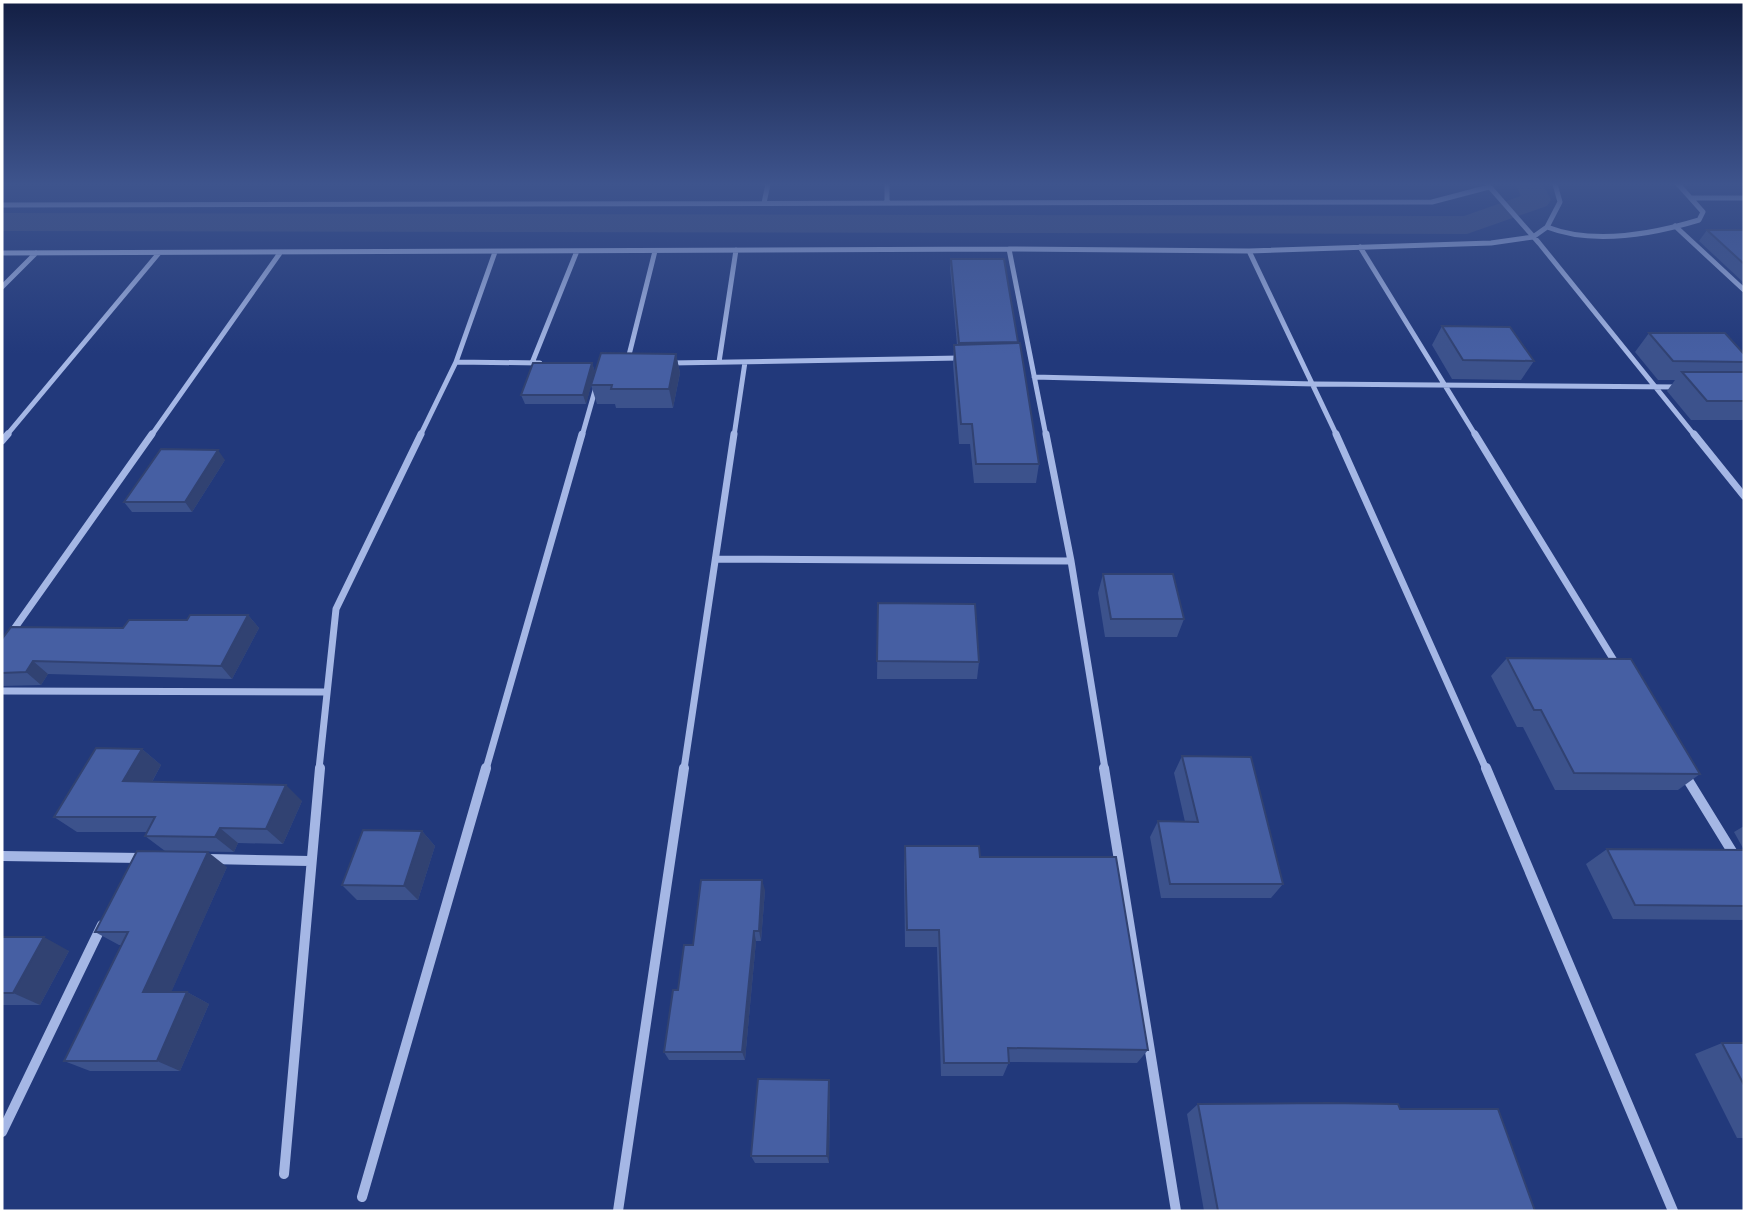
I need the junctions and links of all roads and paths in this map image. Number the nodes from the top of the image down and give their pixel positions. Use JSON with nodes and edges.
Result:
{"nodes":[{"id":1,"x":1508,"y":241,"type":"edge"},
{"id":2,"x":1537,"y":241,"type":"edge"},
{"id":3,"x":1691,"y":241,"type":"edge"},
{"id":4,"x":1360,"y":247,"type":"junction"},
{"id":5,"x":1009,"y":249,"type":"junction"},
{"id":6,"x":736,"y":250,"type":"junction"},
{"id":7,"x":577,"y":251,"type":"junction"},
{"id":8,"x":655,"y":251,"type":"junction"},
{"id":9,"x":1249,"y":251,"type":"junction"},
{"id":10,"x":495,"y":252,"type":"junction"},
{"id":11,"x":2,"y":253,"type":"edge"},
{"id":12,"x":36,"y":253,"type":"junction"},
{"id":13,"x":159,"y":253,"type":"junction"},
{"id":14,"x":280,"y":253,"type":"junction"},
{"id":15,"x":2,"y":287,"type":"edge"},
{"id":16,"x":1744,"y":290,"type":"edge"},
{"id":17,"x":1017,"y":357,"type":"edge"},
{"id":18,"x":1031,"y":357,"type":"junction"},
{"id":19,"x":963,"y":358,"type":"edge"},
{"id":20,"x":456,"y":362,"type":"junction"},
{"id":21,"x":719,"y":362,"type":"junction"},
{"id":22,"x":745,"y":362,"type":"junction"},
{"id":23,"x":533,"y":363,"type":"junction"},
{"id":24,"x":544,"y":363,"type":"edge"},
{"id":25,"x":615,"y":363,"type":"edge"},
{"id":26,"x":627,"y":363,"type":"junction"},
{"id":27,"x":640,"y":363,"type":"edge"},
{"id":28,"x":667,"y":363,"type":"edge"},
{"id":29,"x":599,"y":376,"type":"edge"},
{"id":30,"x":1034,"y":377,"type":"junction"},
{"id":31,"x":1315,"y":384,"type":"junction"},
{"id":32,"x":1442,"y":384,"type":"junction"},
{"id":33,"x":1656,"y":387,"type":"junction"},
{"id":34,"x":1681,"y":387,"type":"dead end"},
{"id":35,"x":2,"y":442,"type":"edge"},
{"id":36,"x":1744,"y":496,"type":"edge"},
{"id":37,"x":716,"y":559,"type":"junction"},
{"id":38,"x":1071,"y":561,"type":"junction"},
{"id":39,"x":2,"y":646,"type":"edge"},
{"id":40,"x":1619,"y":669,"type":"edge"},
{"id":41,"x":2,"y":691,"type":"edge"},
{"id":42,"x":327,"y":692,"type":"junction"},
{"id":43,"x":1678,"y":764,"type":"edge"},
{"id":44,"x":2,"y":856,"type":"edge"},
{"id":45,"x":134,"y":858,"type":"junction"},
{"id":46,"x":148,"y":859,"type":"edge"},
{"id":47,"x":202,"y":859,"type":"edge"},
{"id":48,"x":310,"y":861,"type":"junction"},
{"id":49,"x":128,"y":871,"type":"edge"},
{"id":50,"x":1744,"y":871,"type":"edge"},
{"id":51,"x":104,"y":921,"type":"edge"},
{"id":52,"x":2,"y":1132,"type":"edge"},
{"id":53,"x":284,"y":1174,"type":"dead end"},
{"id":54,"x":362,"y":1197,"type":"dead end"},
{"id":55,"x":618,"y":1211,"type":"edge"},
{"id":56,"x":1176,"y":1211,"type":"edge"},
{"id":57,"x":1674,"y":1211,"type":"edge"}],
"edges":[{"from":1,"to":4,"type":"street"},
{"from":2,"to":33,"type":"street"},
{"from":3,"to":16,"type":"street"},
{"from":4,"to":9,"type":"street"},
{"from":4,"to":32,"type":"street"},
{"from":5,"to":6,"type":"street"},
{"from":5,"to":9,"type":"street"},
{"from":5,"to":18,"type":"street"},
{"from":6,"to":8,"type":"street"},
{"from":6,"to":21,"type":"street"},
{"from":7,"to":8,"type":"street"},
{"from":7,"to":10,"type":"street"},
{"from":7,"to":23,"type":"street"},
{"from":8,"to":26,"type":"street"},
{"from":9,"to":31,"type":"street"},
{"from":10,"to":14,"type":"street"},
{"from":10,"to":20,"type":"street"},
{"from":11,"to":12,"type":"street"},
{"from":12,"to":13,"type":"street"},
{"from":12,"to":15,"type":"street"},
{"from":13,"to":14,"type":"street"},
{"from":13,"to":35,"type":"street"},
{"from":14,"to":39,"type":"street"},
{"from":17,"to":18,"type":"street"},
{"from":18,"to":30,"type":"street"},
{"from":19,"to":22,"type":"street"},
{"from":20,"to":23,"type":"street"},
{"from":20,"to":42,"type":"street"},
{"from":21,"to":22,"type":"street"},
{"from":21,"to":28,"type":"street"},
{"from":22,"to":37,"type":"street"},
{"from":23,"to":24,"type":"street"},
{"from":25,"to":26,"type":"street"},
{"from":26,"to":27,"type":"street"},
{"from":29,"to":54,"type":"street"},
{"from":30,"to":31,"type":"street"},
{"from":30,"to":38,"type":"street"},
{"from":31,"to":32,"type":"street"},
{"from":31,"to":57,"type":"street"},
{"from":32,"to":33,"type":"street"},
{"from":32,"to":40,"type":"street"},
{"from":33,"to":34,"type":"street"},
{"from":33,"to":36,"type":"street"},
{"from":37,"to":38,"type":"street"},
{"from":37,"to":55,"type":"street"},
{"from":38,"to":56,"type":"street"},
{"from":41,"to":42,"type":"street"},
{"from":42,"to":48,"type":"street"},
{"from":43,"to":50,"type":"street"},
{"from":44,"to":45,"type":"street"},
{"from":45,"to":46,"type":"street"},
{"from":45,"to":49,"type":"street"},
{"from":47,"to":48,"type":"street"},
{"from":48,"to":53,"type":"street"},
{"from":51,"to":52,"type":"street"}]}
